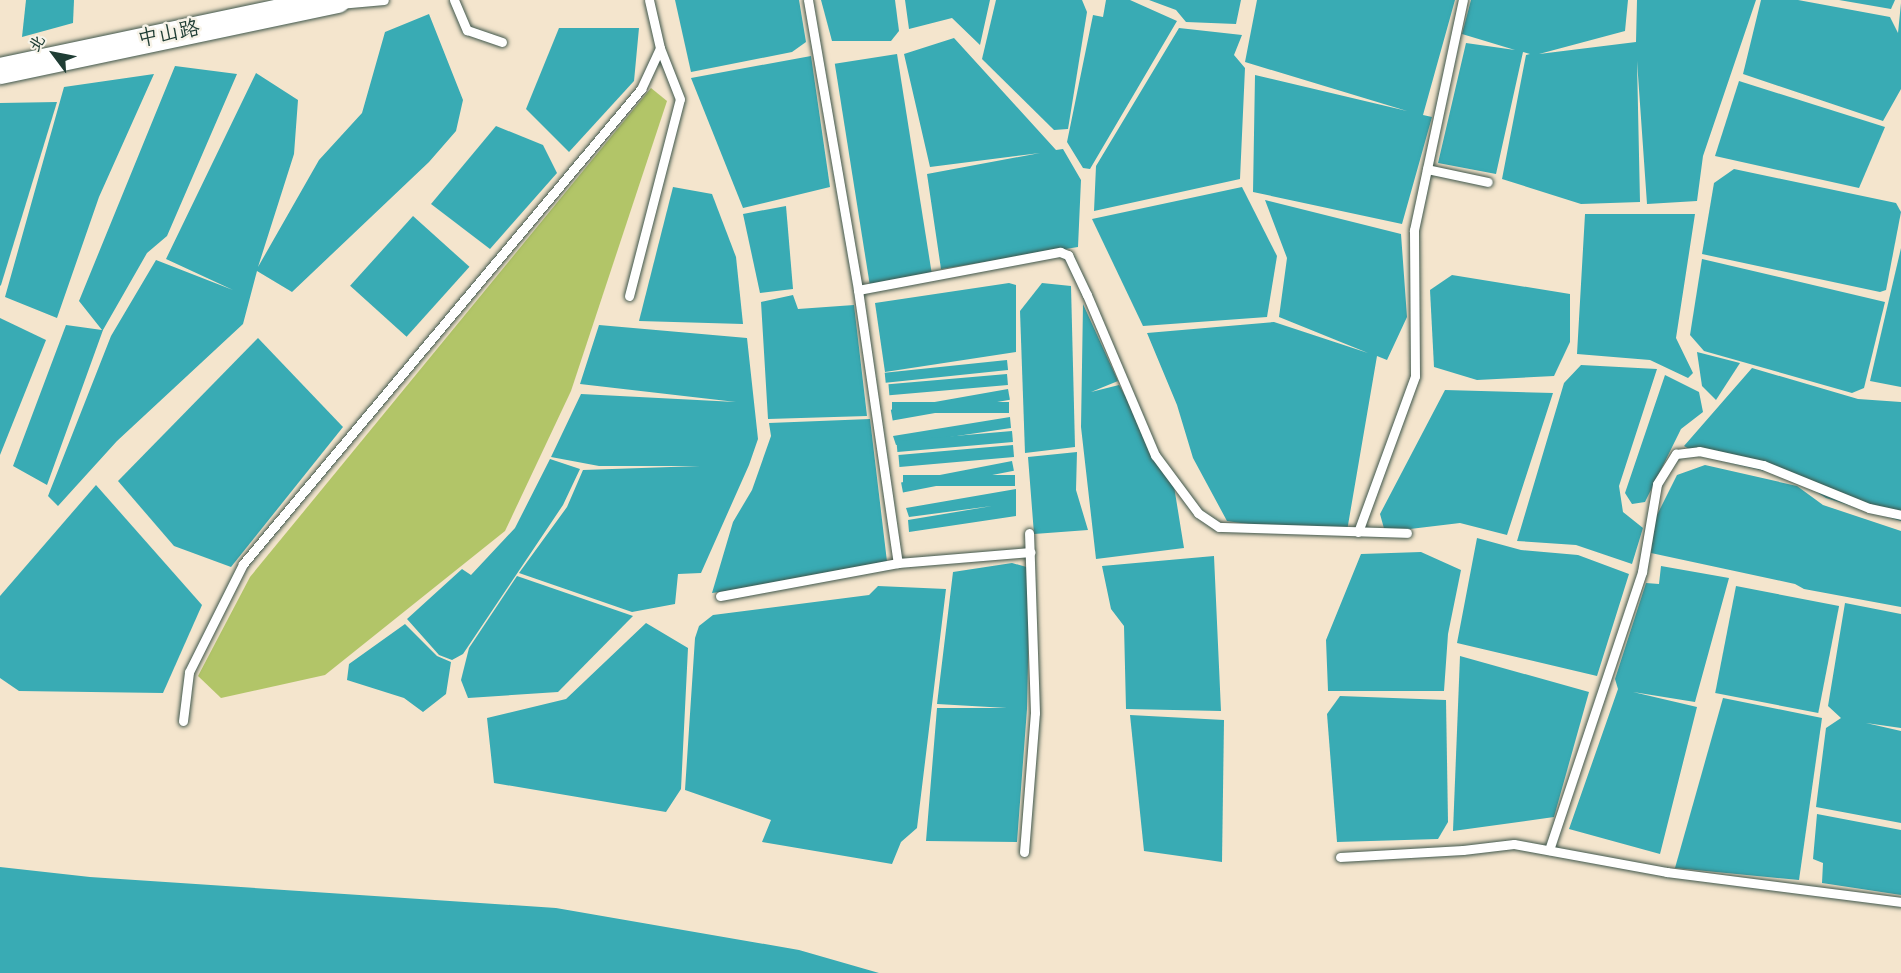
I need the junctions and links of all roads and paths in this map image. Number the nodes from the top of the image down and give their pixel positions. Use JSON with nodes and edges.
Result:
{"nodes":[{"id":1,"x":384,"y":0,"type":"edge"},
{"id":2,"x":454,"y":0,"type":"edge"},
{"id":3,"x":649,"y":0,"type":"edge"},
{"id":4,"x":808,"y":0,"type":"edge"},
{"id":5,"x":1463,"y":0,"type":"edge"},
{"id":6,"x":331,"y":2,"type":"edge"},
{"id":7,"x":502,"y":42,"type":"dead end"},
{"id":8,"x":660,"y":48,"type":"junction"},
{"id":9,"x":0,"y":70,"type":"edge"},
{"id":10,"x":1427,"y":169,"type":"junction"},
{"id":11,"x":1488,"y":182,"type":"dead end"},
{"id":12,"x":858,"y":290,"type":"junction"},
{"id":13,"x":629,"y":296,"type":"dead end"},
{"id":14,"x":1901,"y":515,"type":"edge"},
{"id":15,"x":1358,"y":532,"type":"junction"},
{"id":16,"x":1029,"y":533,"type":"dead end"},
{"id":17,"x":1407,"y":533,"type":"dead end"},
{"id":18,"x":1031,"y":552,"type":"junction"},
{"id":19,"x":898,"y":563,"type":"junction"},
{"id":20,"x":720,"y":596,"type":"dead end"},
{"id":21,"x":183,"y":721,"type":"dead end"},
{"id":22,"x":1549,"y":850,"type":"junction"},
{"id":23,"x":1024,"y":852,"type":"dead end"},
{"id":24,"x":1340,"y":856,"type":"dead end"},
{"id":25,"x":1901,"y":902,"type":"edge"}],
"edges":[{"from":1,"to":6,"type":"lane"},
{"from":2,"to":7,"type":"lane"},
{"from":3,"to":8,"type":"lane"},
{"from":4,"to":12,"type":"lane"},
{"from":5,"to":10,"type":"lane"},
{"from":6,"to":9,"type":"street","name":"中山路"},
{"from":8,"to":13,"type":"lane"},
{"from":8,"to":21,"type":"lane"},
{"from":10,"to":11,"type":"lane"},
{"from":10,"to":15,"type":"lane"},
{"from":12,"to":15,"type":"lane"},
{"from":12,"to":19,"type":"lane"},
{"from":14,"to":22,"type":"lane"},
{"from":15,"to":17,"type":"lane"},
{"from":16,"to":18,"type":"lane"},
{"from":18,"to":19,"type":"lane"},
{"from":18,"to":23,"type":"lane"},
{"from":19,"to":20,"type":"lane"},
{"from":22,"to":24,"type":"lane"},
{"from":22,"to":25,"type":"lane"}]}
